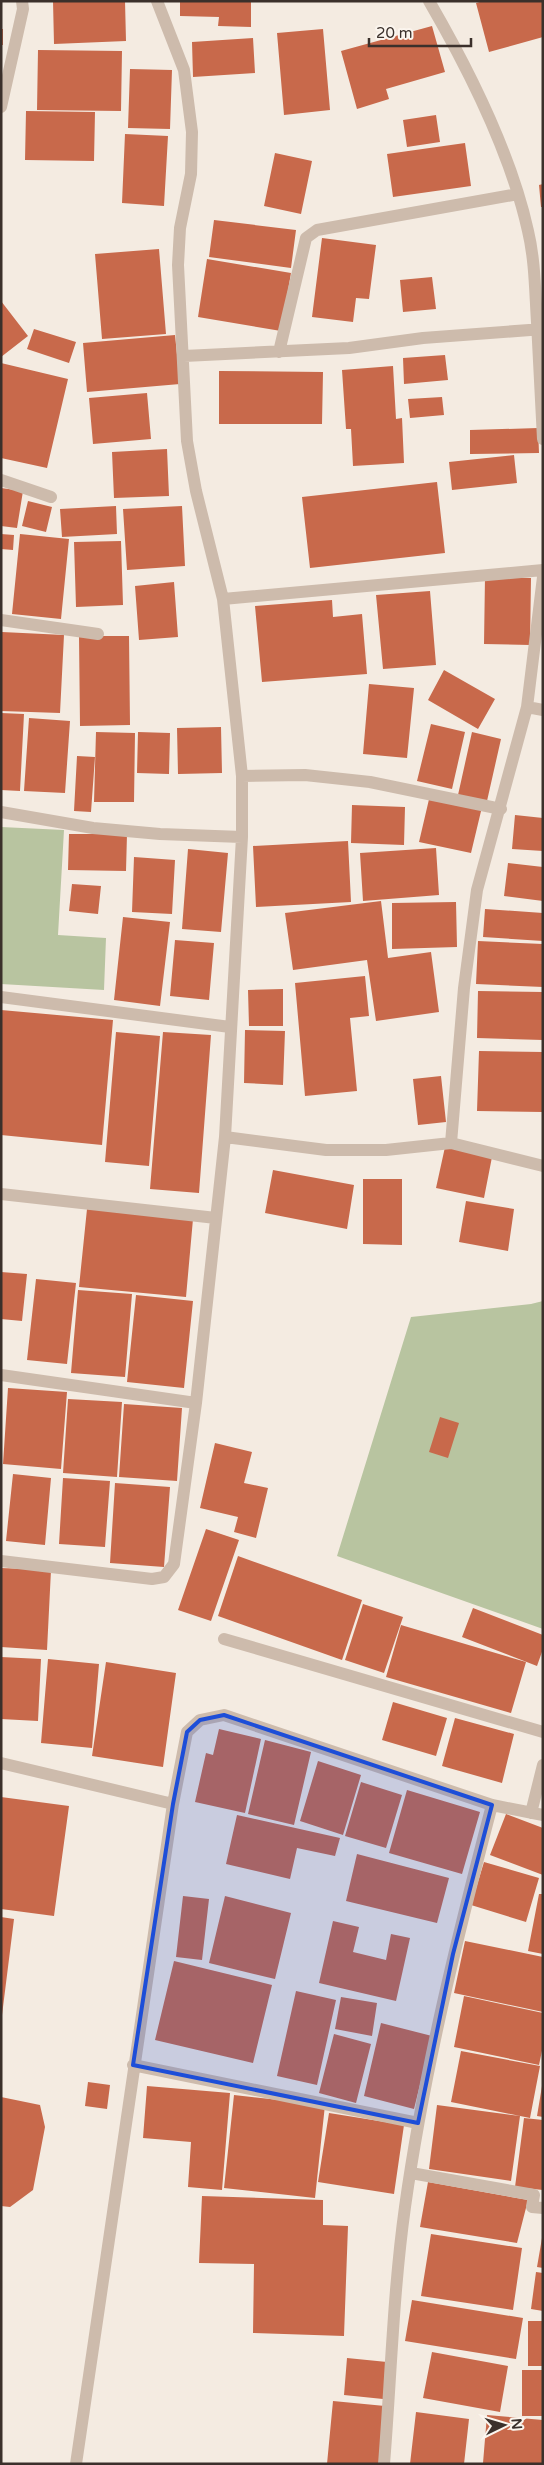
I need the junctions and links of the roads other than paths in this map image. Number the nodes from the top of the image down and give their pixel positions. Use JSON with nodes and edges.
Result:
{"nodes":[{"id":1,"x":22,"y":1,"type":"edge"},
{"id":2,"x":157,"y":1,"type":"edge"},
{"id":3,"x":429,"y":1,"type":"edge"},
{"id":4,"x":1,"y":107,"type":"edge"},
{"id":5,"x":518,"y":194,"type":"junction"},
{"id":6,"x":540,"y":329,"type":"edge"},
{"id":7,"x":279,"y":352,"type":"junction"},
{"id":8,"x":184,"y":356,"type":"junction"},
{"id":9,"x":543,"y":439,"type":"edge"},
{"id":10,"x":1,"y":480,"type":"edge"},
{"id":11,"x":51,"y":497,"type":"dead end"},
{"id":12,"x":543,"y":570,"type":"edge"},
{"id":13,"x":543,"y":577,"type":"edge"},
{"id":14,"x":223,"y":599,"type":"junction"},
{"id":15,"x":1,"y":620,"type":"edge"},
{"id":16,"x":98,"y":634,"type":"dead end"},
{"id":17,"x":527,"y":707,"type":"junction"},
{"id":18,"x":543,"y":710,"type":"edge"},
{"id":19,"x":242,"y":776,"type":"junction"},
{"id":20,"x":501,"y":809,"type":"junction"},
{"id":21,"x":1,"y":812,"type":"edge"},
{"id":22,"x":242,"y":837,"type":"junction"},
{"id":23,"x":1,"y":997,"type":"edge"},
{"id":24,"x":230,"y":1027,"type":"junction"},
{"id":25,"x":224,"y":1137,"type":"junction"},
{"id":26,"x":452,"y":1143,"type":"junction"},
{"id":27,"x":543,"y":1166,"type":"edge"},
{"id":28,"x":1,"y":1194,"type":"edge"},
{"id":29,"x":216,"y":1218,"type":"junction"},
{"id":30,"x":1,"y":1375,"type":"edge"},
{"id":31,"x":196,"y":1403,"type":"junction"},
{"id":32,"x":1,"y":1561,"type":"edge"},
{"id":33,"x":224,"y":1639,"type":"dead end"},
{"id":34,"x":543,"y":1732,"type":"edge"},
{"id":35,"x":1,"y":1763,"type":"edge"},
{"id":36,"x":543,"y":1765,"type":"edge"},
{"id":37,"x":172,"y":1804,"type":"junction"},
{"id":38,"x":492,"y":1805,"type":"junction"},
{"id":39,"x":537,"y":1814,"type":"edge"},
{"id":40,"x":133,"y":2065,"type":"junction"},
{"id":41,"x":418,"y":2122,"type":"junction"},
{"id":42,"x":411,"y":2173,"type":"junction"},
{"id":43,"x":543,"y":2208,"type":"edge"},
{"id":44,"x":76,"y":2464,"type":"edge"},
{"id":45,"x":384,"y":2464,"type":"edge"}],
"edges":[{"from":1,"to":4,"type":"street"},
{"from":2,"to":8,"type":"street"},
{"from":3,"to":5,"type":"street"},
{"from":5,"to":6,"type":"street"},
{"from":5,"to":7,"type":"street"},
{"from":6,"to":7,"type":"street"},
{"from":6,"to":9,"type":"street"},
{"from":7,"to":8,"type":"street"},
{"from":8,"to":14,"type":"street"},
{"from":10,"to":11,"type":"street"},
{"from":12,"to":14,"type":"street"},
{"from":13,"to":17,"type":"street"},
{"from":14,"to":19,"type":"street"},
{"from":15,"to":16,"type":"street"},
{"from":17,"to":18,"type":"street"},
{"from":17,"to":20,"type":"street"},
{"from":19,"to":20,"type":"street"},
{"from":19,"to":22,"type":"street"},
{"from":20,"to":26,"type":"street"},
{"from":21,"to":22,"type":"street"},
{"from":22,"to":24,"type":"street"},
{"from":23,"to":24,"type":"street"},
{"from":24,"to":25,"type":"street"},
{"from":25,"to":26,"type":"street"},
{"from":25,"to":29,"type":"street"},
{"from":26,"to":27,"type":"street"},
{"from":28,"to":29,"type":"street"},
{"from":29,"to":31,"type":"street"},
{"from":30,"to":31,"type":"street"},
{"from":31,"to":32,"type":"street"},
{"from":33,"to":34,"type":"street"},
{"from":35,"to":37,"type":"street"},
{"from":36,"to":39,"type":"street"},
{"from":37,"to":38,"type":"street"},
{"from":37,"to":40,"type":"street"},
{"from":38,"to":39,"type":"street"},
{"from":38,"to":41,"type":"street"},
{"from":40,"to":41,"type":"street"},
{"from":40,"to":44,"type":"street"},
{"from":41,"to":42,"type":"street"},
{"from":42,"to":43,"type":"street"},
{"from":42,"to":45,"type":"street"}]}
